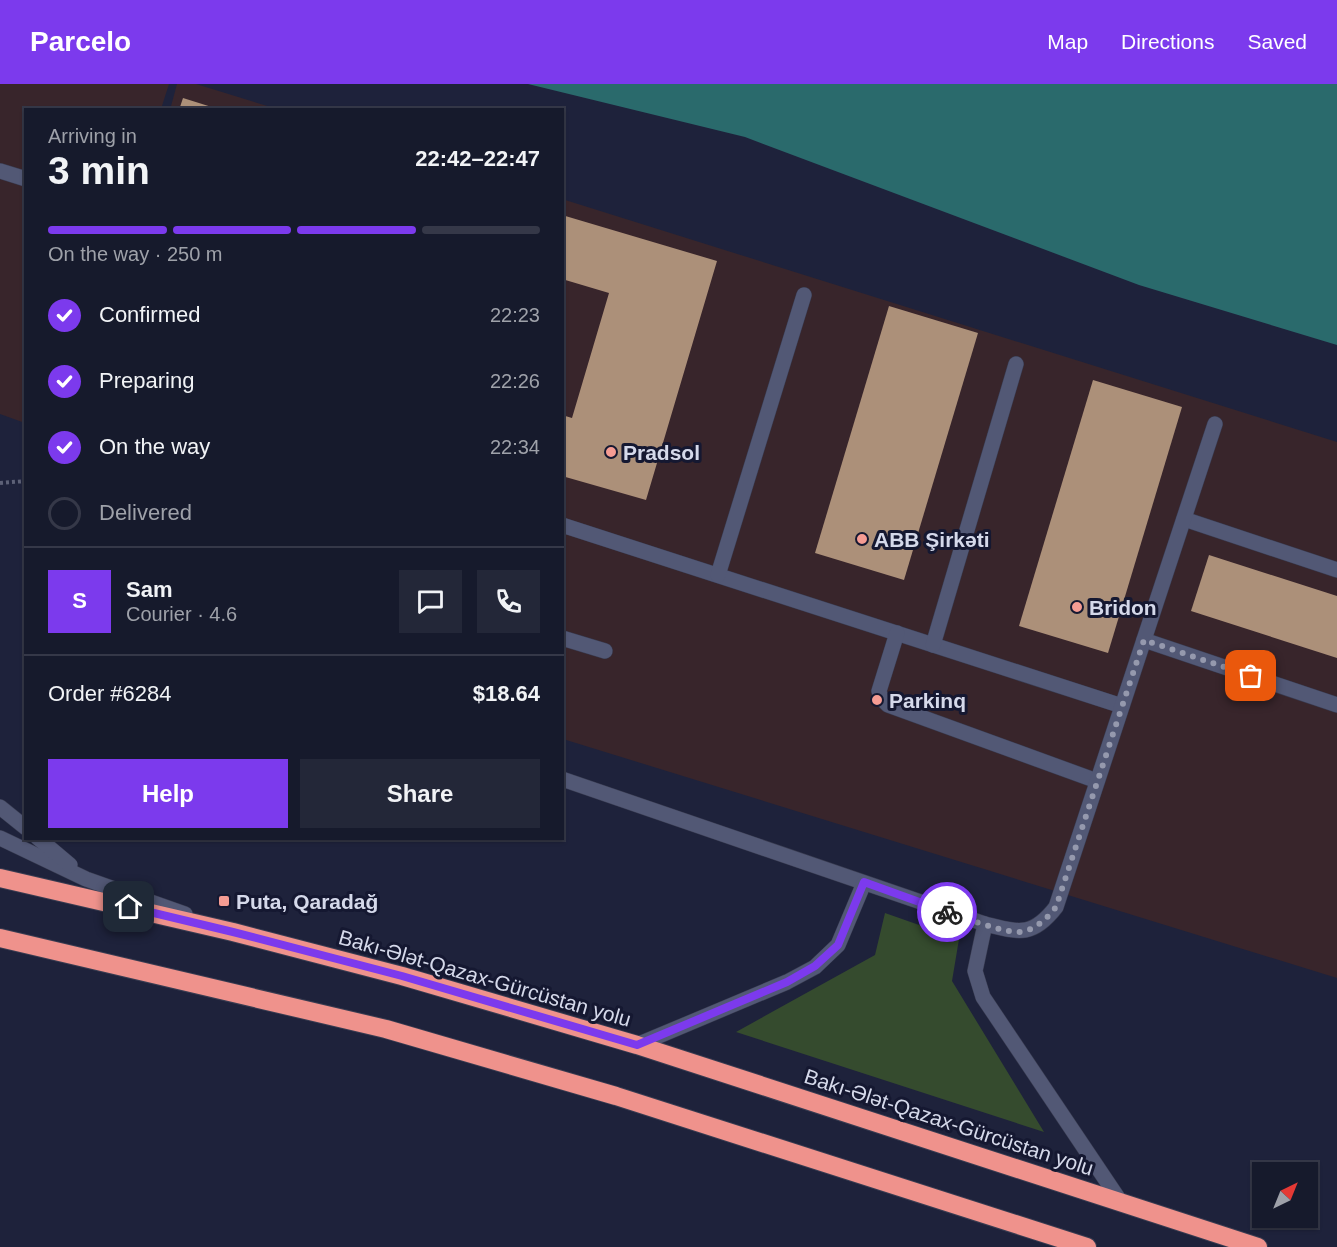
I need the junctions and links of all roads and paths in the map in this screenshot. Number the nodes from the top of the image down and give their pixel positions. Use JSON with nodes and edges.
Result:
{"nodes":[{"id":1,"x":0,"y":171,"type":"edge"},
{"id":2,"x":24,"y":178,"type":"edge"},
{"id":3,"x":804,"y":294,"type":"dead end"},
{"id":4,"x":1016,"y":364,"type":"dead end"},
{"id":5,"x":1215,"y":424,"type":"dead end"},
{"id":6,"x":24,"y":481,"type":"edge"},
{"id":7,"x":0,"y":483,"type":"edge"},
{"id":8,"x":1184,"y":519,"type":"junction"},
{"id":9,"x":564,"y":526,"type":"edge"},
{"id":10,"x":1337,"y":570,"type":"edge"},
{"id":11,"x":718,"y":575,"type":"junction"},
{"id":12,"x":897,"y":633,"type":"junction"},
{"id":13,"x":564,"y":639,"type":"edge"},
{"id":14,"x":1144,"y":640,"type":"junction"},
{"id":15,"x":933,"y":645,"type":"junction"},
{"id":16,"x":605,"y":651,"type":"dead end"},
{"id":17,"x":1337,"y":705,"type":"edge"},
{"id":18,"x":1122,"y":706,"type":"junction"},
{"id":19,"x":564,"y":780,"type":"edge"},
{"id":20,"x":1097,"y":781,"type":"junction"},
{"id":21,"x":0,"y":807,"type":"edge"},
{"id":22,"x":24,"y":826,"type":"edge"},
{"id":23,"x":0,"y":838,"type":"edge"},
{"id":24,"x":40,"y":840,"type":"edge"},
{"id":25,"x":0,"y":878,"type":"edge"},
{"id":26,"x":86,"y":879,"type":"junction"},
{"id":27,"x":864,"y":882,"type":"junction"},
{"id":28,"x":984,"y":924,"type":"junction"},
{"id":29,"x":233,"y":932,"type":"junction"},
{"id":30,"x":0,"y":938,"type":"edge"},
{"id":31,"x":637,"y":1045,"type":"junction"},
{"id":32,"x":1120,"y":1201,"type":"junction"},
{"id":33,"x":1087,"y":1247,"type":"edge"},
{"id":34,"x":1258,"y":1247,"type":"edge"}],
"edges":[{"from":1,"to":2,"type":"street"},
{"from":3,"to":11,"type":"street"},
{"from":4,"to":15,"type":"street"},
{"from":5,"to":8,"type":"street"},
{"from":6,"to":7,"type":"path"},
{"from":8,"to":10,"type":"street"},
{"from":8,"to":14,"type":"street"},
{"from":9,"to":11,"type":"street"},
{"from":11,"to":12,"type":"street"},
{"from":12,"to":15,"type":"street"},
{"from":12,"to":20,"type":"street"},
{"from":13,"to":16,"type":"street"},
{"from":14,"to":17,"type":"street"},
{"from":14,"to":18,"type":"street"},
{"from":15,"to":18,"type":"street"},
{"from":18,"to":20,"type":"street"},
{"from":19,"to":27,"type":"street"},
{"from":20,"to":28,"type":"street"},
{"from":21,"to":22,"type":"street"},
{"from":23,"to":26,"type":"street"},
{"from":24,"to":26,"type":"street"},
{"from":25,"to":29,"type":"highway","name":"Bakı-Ələt-Qazax-Gürcüstan yolu"},
{"from":26,"to":29,"type":"street"},
{"from":27,"to":28,"type":"street"},
{"from":27,"to":31,"type":"street"},
{"from":28,"to":32,"type":"street"},
{"from":29,"to":31,"type":"highway","name":"Bakı-Ələt-Qazax-Gürcüstan yolu"},
{"from":30,"to":33,"type":"highway"},
{"from":31,"to":32,"type":"highway","name":"Bakı-Ələt-Qazax-Gürcüstan yolu"},
{"from":32,"to":34,"type":"highway","name":"Bakı-Ələt-Qazax-Gürcüstan yolu"}]}
